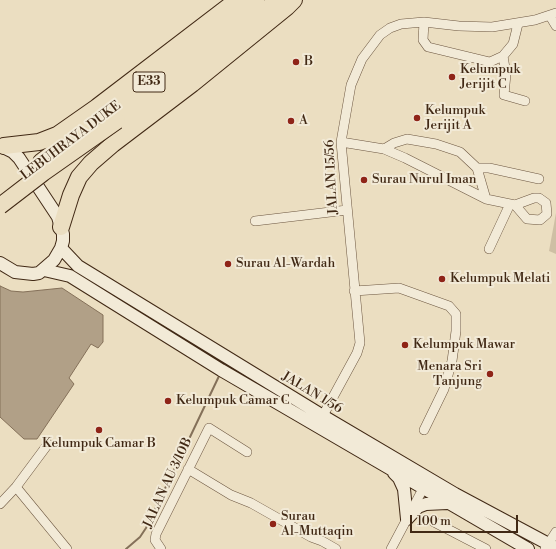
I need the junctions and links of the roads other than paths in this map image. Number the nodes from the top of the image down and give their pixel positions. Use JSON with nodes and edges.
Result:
{"nodes":[{"id":1,"x":237,"y":0,"type":"edge"},
{"id":2,"x":256,"y":0,"type":"edge"},
{"id":3,"x":278,"y":0,"type":"edge"},
{"id":4,"x":294,"y":0,"type":"edge"},
{"id":5,"x":553,"y":14,"type":"edge"},
{"id":6,"x":424,"y":22,"type":"junction"},
{"id":7,"x":518,"y":24,"type":"junction"},
{"id":8,"x":556,"y":26,"type":"edge"},
{"id":9,"x":503,"y":56,"type":"junction"},
{"id":10,"x":526,"y":101,"type":"dead end"},
{"id":11,"x":341,"y":142,"type":"junction"},
{"id":12,"x":2,"y":146,"type":"edge"},
{"id":13,"x":384,"y":150,"type":"junction"},
{"id":14,"x":477,"y":168,"type":"junction"},
{"id":15,"x":539,"y":179,"type":"dead end"},
{"id":16,"x":0,"y":194,"type":"edge"},
{"id":17,"x":486,"y":199,"type":"junction"},
{"id":18,"x":0,"y":206,"type":"edge"},
{"id":19,"x":347,"y":210,"type":"junction"},
{"id":20,"x":256,"y":221,"type":"dead end"},
{"id":21,"x":61,"y":227,"type":"junction"},
{"id":22,"x":61,"y":248,"type":"junction"},
{"id":23,"x":489,"y":249,"type":"dead end"},
{"id":24,"x":0,"y":263,"type":"edge"},
{"id":25,"x":44,"y":270,"type":"junction"},
{"id":26,"x":354,"y":291,"type":"junction"},
{"id":27,"x":320,"y":421,"type":"junction"},
{"id":28,"x":424,"y":430,"type":"dead end"},
{"id":29,"x":48,"y":444,"type":"dead end"},
{"id":30,"x":247,"y":452,"type":"dead end"},
{"id":31,"x":387,"y":466,"type":"junction"},
{"id":32,"x":188,"y":469,"type":"junction"},
{"id":33,"x":426,"y":483,"type":"junction"},
{"id":34,"x":16,"y":487,"type":"junction"},
{"id":35,"x":451,"y":503,"type":"junction"},
{"id":36,"x":0,"y":504,"type":"edge"},
{"id":37,"x":407,"y":519,"type":"junction"},
{"id":38,"x":434,"y":522,"type":"dead end"},
{"id":39,"x":556,"y":532,"type":"edge"},
{"id":40,"x":549,"y":547,"type":"edge"},
{"id":41,"x":67,"y":549,"type":"edge"},
{"id":42,"x":161,"y":549,"type":"edge"},
{"id":43,"x":336,"y":549,"type":"edge"},
{"id":44,"x":391,"y":549,"type":"edge"},
{"id":45,"x":486,"y":549,"type":"edge"},
{"id":46,"x":528,"y":549,"type":"edge"}],
"edges":[{"from":1,"to":12,"type":"highway"},
{"from":2,"to":16,"type":"highway","name":"LEBUHRAYA DUKE","number":"E33"},
{"from":3,"to":18,"type":"highway","name":"LEBUHRAYA DUKE","number":"E33","bridge":true},
{"from":4,"to":21,"type":"highway"},
{"from":5,"to":7,"type":"street","name":"JALAN 15/56"},
{"from":5,"to":8,"type":"street"},
{"from":6,"to":7,"type":"street","name":"JALAN 15/56"},
{"from":6,"to":9,"type":"street"},
{"from":6,"to":11,"type":"street","name":"JALAN 15/56"},
{"from":7,"to":9,"type":"street"},
{"from":9,"to":10,"type":"street"},
{"from":11,"to":13,"type":"street"},
{"from":11,"to":19,"type":"street","name":"JALAN 15/56"},
{"from":12,"to":21,"type":"main road"},
{"from":13,"to":14,"type":"street"},
{"from":13,"to":17,"type":"street"},
{"from":14,"to":15,"type":"street"},
{"from":14,"to":17,"type":"street"},
{"from":17,"to":23,"type":"street"},
{"from":19,"to":20,"type":"street"},
{"from":19,"to":26,"type":"street","name":"JALAN 15/56"},
{"from":21,"to":22,"type":"main road"},
{"from":22,"to":25,"type":"main road"},
{"from":22,"to":27,"type":"main road","name":"JALAN 1/56"},
{"from":24,"to":25,"type":"main road"},
{"from":25,"to":27,"type":"main road","name":"JALAN 1/56"},
{"from":26,"to":27,"type":"street","name":"JALAN 15/56"},
{"from":26,"to":28,"type":"street"},
{"from":27,"to":31,"type":"main road","name":"JALAN 1/56"},
{"from":27,"to":33,"type":"main road","name":"JALAN 1/56"},
{"from":29,"to":34,"type":"street"},
{"from":30,"to":32,"type":"street","name":"JALAN AU 3/10B"},
{"from":31,"to":33,"type":"main road","name":"JALAN 1/56"},
{"from":31,"to":37,"type":"main road"},
{"from":32,"to":42,"type":"street","name":"JALAN AU 3/10B"},
{"from":32,"to":43,"type":"street"},
{"from":33,"to":35,"type":"main road","name":"JALAN 1/56"},
{"from":33,"to":37,"type":"street"},
{"from":33,"to":40,"type":"main road","name":"JALAN 1/56"},
{"from":34,"to":36,"type":"street"},
{"from":34,"to":41,"type":"street"},
{"from":35,"to":37,"type":"main road"},
{"from":35,"to":46,"type":"main road","name":"JALAN 1/56"},
{"from":37,"to":44,"type":"street"},
{"from":38,"to":45,"type":"street"},
{"from":39,"to":40,"type":"street"}]}
